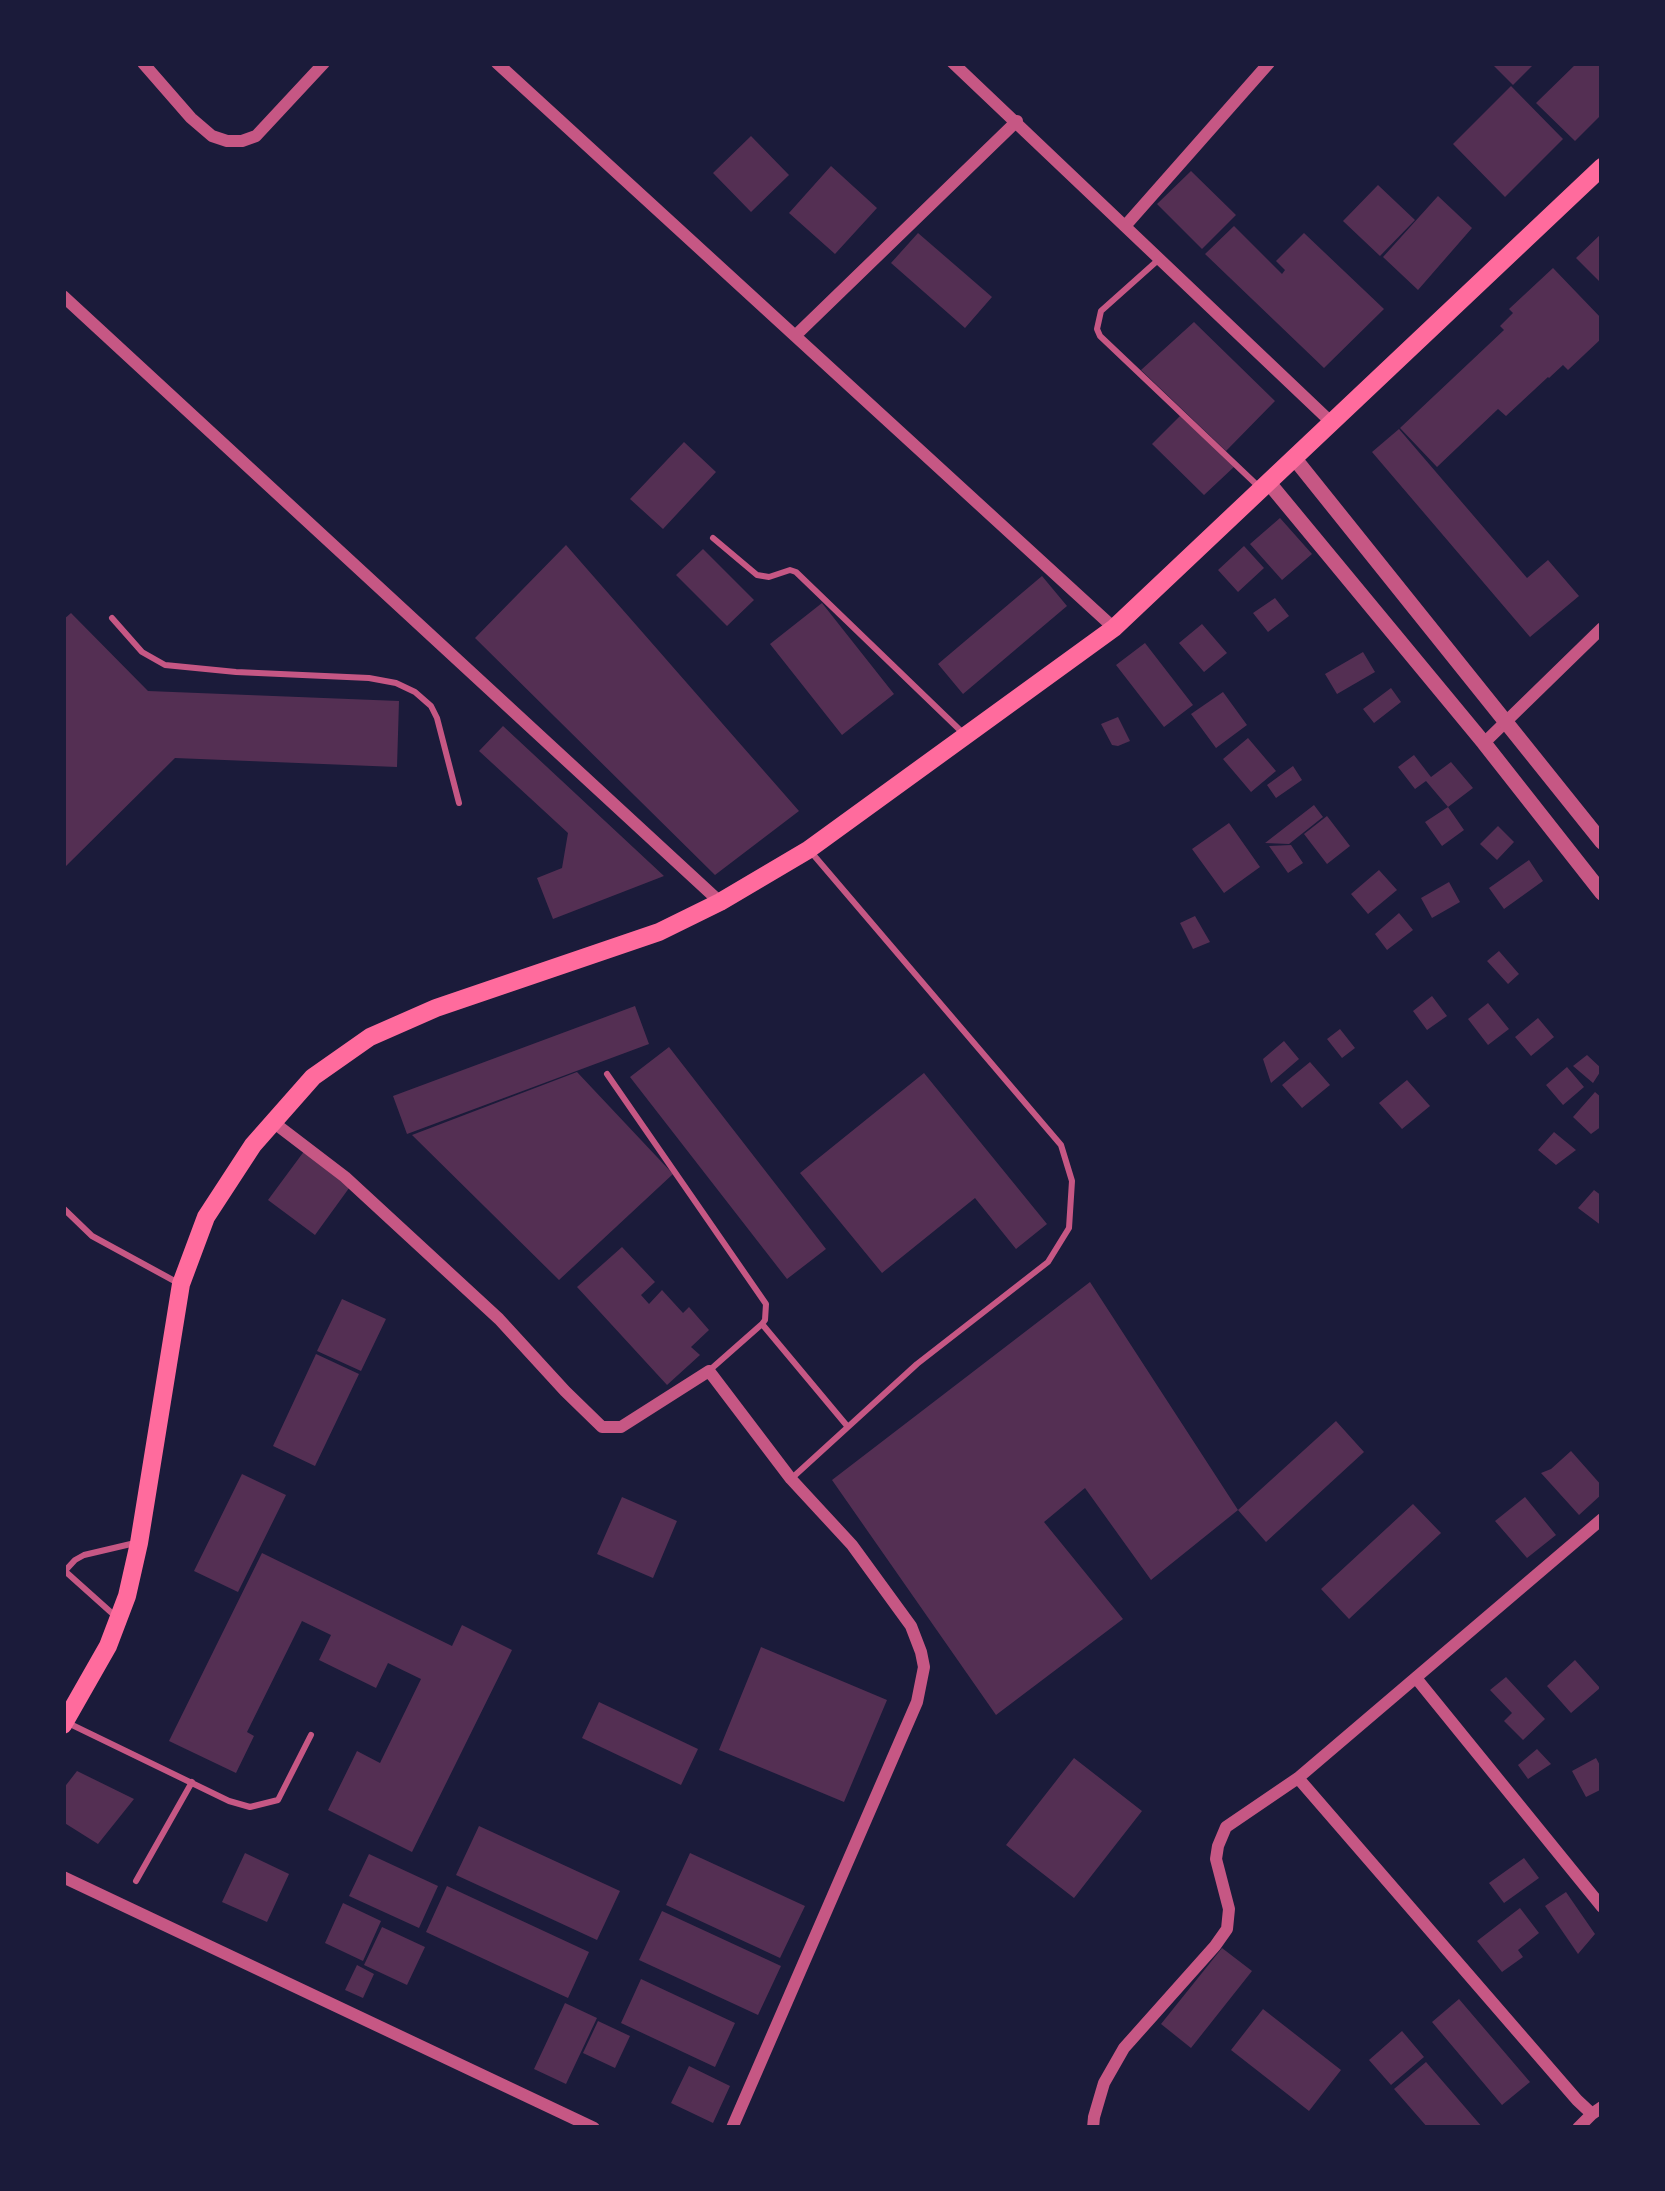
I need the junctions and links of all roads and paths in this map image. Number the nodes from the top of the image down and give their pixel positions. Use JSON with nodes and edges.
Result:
{"nodes":[{"id":1,"x":142,"y":63,"type":"edge"},
{"id":2,"x":324,"y":63,"type":"edge"},
{"id":3,"x":497,"y":63,"type":"edge"},
{"id":4,"x":1269,"y":63,"type":"edge"},
{"id":5,"x":962,"y":66,"type":"edge"},
{"id":6,"x":1016,"y":121,"type":"junction"},
{"id":7,"x":1602,"y":166,"type":"edge"},
{"id":8,"x":1126,"y":225,"type":"junction"},
{"id":9,"x":1160,"y":259,"type":"junction"},
{"id":10,"x":63,"y":296,"type":"edge"},
{"id":11,"x":795,"y":336,"type":"junction"},
{"id":12,"x":1332,"y":423,"type":"junction"},
{"id":13,"x":1294,"y":459,"type":"junction"},
{"id":14,"x":1265,"y":486,"type":"junction"},
{"id":15,"x":713,"y":538,"type":"dead end"},
{"id":16,"x":112,"y":618,"type":"dead end"},
{"id":17,"x":1114,"y":628,"type":"junction"},
{"id":18,"x":1602,"y":628,"type":"edge"},
{"id":19,"x":1506,"y":722,"type":"junction"},
{"id":20,"x":966,"y":736,"type":"junction"},
{"id":21,"x":1484,"y":743,"type":"junction"},
{"id":22,"x":459,"y":803,"type":"dead end"},
{"id":23,"x":1602,"y":842,"type":"edge"},
{"id":24,"x":808,"y":850,"type":"junction"},
{"id":25,"x":1602,"y":893,"type":"edge"},
{"id":26,"x":720,"y":902,"type":"junction"},
{"id":27,"x":607,"y":1074,"type":"dead end"},
{"id":28,"x":273,"y":1122,"type":"junction"},
{"id":29,"x":63,"y":1208,"type":"edge"},
{"id":30,"x":181,"y":1284,"type":"junction"},
{"id":31,"x":762,"y":1324,"type":"junction"},
{"id":32,"x":709,"y":1371,"type":"junction"},
{"id":33,"x":848,"y":1426,"type":"junction"},
{"id":34,"x":791,"y":1479,"type":"junction"},
{"id":35,"x":1602,"y":1519,"type":"edge"},
{"id":36,"x":139,"y":1543,"type":"junction"},
{"id":37,"x":64,"y":1571,"type":"edge"},
{"id":38,"x":120,"y":1619,"type":"junction"},
{"id":39,"x":1416,"y":1678,"type":"junction"},
{"id":40,"x":64,"y":1723,"type":"edge"},
{"id":41,"x":311,"y":1735,"type":"dead end"},
{"id":42,"x":1298,"y":1778,"type":"junction"},
{"id":43,"x":192,"y":1782,"type":"junction"},
{"id":44,"x":63,"y":1877,"type":"edge"},
{"id":45,"x":136,"y":1881,"type":"dead end"},
{"id":46,"x":1602,"y":1907,"type":"edge"},
{"id":47,"x":1597,"y":2111,"type":"edge"},
{"id":48,"x":594,"y":2128,"type":"edge"},
{"id":49,"x":732,"y":2128,"type":"edge"},
{"id":50,"x":1094,"y":2128,"type":"edge"},
{"id":51,"x":1578,"y":2128,"type":"edge"}],
"edges":[{"from":1,"to":2,"type":"street"},
{"from":3,"to":11,"type":"street"},
{"from":4,"to":8,"type":"street"},
{"from":5,"to":6,"type":"street"},
{"from":6,"to":8,"type":"street"},
{"from":6,"to":11,"type":"street"},
{"from":7,"to":12,"type":"main road"},
{"from":8,"to":9,"type":"street"},
{"from":9,"to":12,"type":"street"},
{"from":9,"to":14,"type":"lane"},
{"from":10,"to":26,"type":"street"},
{"from":11,"to":17,"type":"street"},
{"from":12,"to":13,"type":"main road"},
{"from":13,"to":14,"type":"main road"},
{"from":13,"to":19,"type":"street"},
{"from":14,"to":17,"type":"main road"},
{"from":14,"to":21,"type":"street"},
{"from":15,"to":20,"type":"lane"},
{"from":16,"to":22,"type":"lane"},
{"from":17,"to":20,"type":"main road"},
{"from":18,"to":19,"type":"street"},
{"from":19,"to":21,"type":"street"},
{"from":19,"to":23,"type":"street"},
{"from":20,"to":24,"type":"main road"},
{"from":21,"to":25,"type":"street"},
{"from":24,"to":26,"type":"main road"},
{"from":24,"to":33,"type":"lane"},
{"from":26,"to":28,"type":"main road"},
{"from":27,"to":31,"type":"lane"},
{"from":28,"to":30,"type":"main road"},
{"from":28,"to":32,"type":"street"},
{"from":29,"to":30,"type":"lane"},
{"from":30,"to":36,"type":"main road"},
{"from":31,"to":32,"type":"lane"},
{"from":31,"to":33,"type":"lane"},
{"from":32,"to":34,"type":"street"},
{"from":33,"to":34,"type":"lane"},
{"from":34,"to":49,"type":"street"},
{"from":35,"to":39,"type":"street"},
{"from":36,"to":37,"type":"lane"},
{"from":36,"to":38,"type":"main road"},
{"from":37,"to":38,"type":"lane"},
{"from":38,"to":40,"type":"main road"},
{"from":39,"to":42,"type":"street"},
{"from":39,"to":46,"type":"street"},
{"from":40,"to":43,"type":"lane"},
{"from":41,"to":43,"type":"lane"},
{"from":42,"to":47,"type":"street"},
{"from":42,"to":50,"type":"street"},
{"from":43,"to":45,"type":"lane"},
{"from":44,"to":48,"type":"street"},
{"from":47,"to":51,"type":"street"}]}
